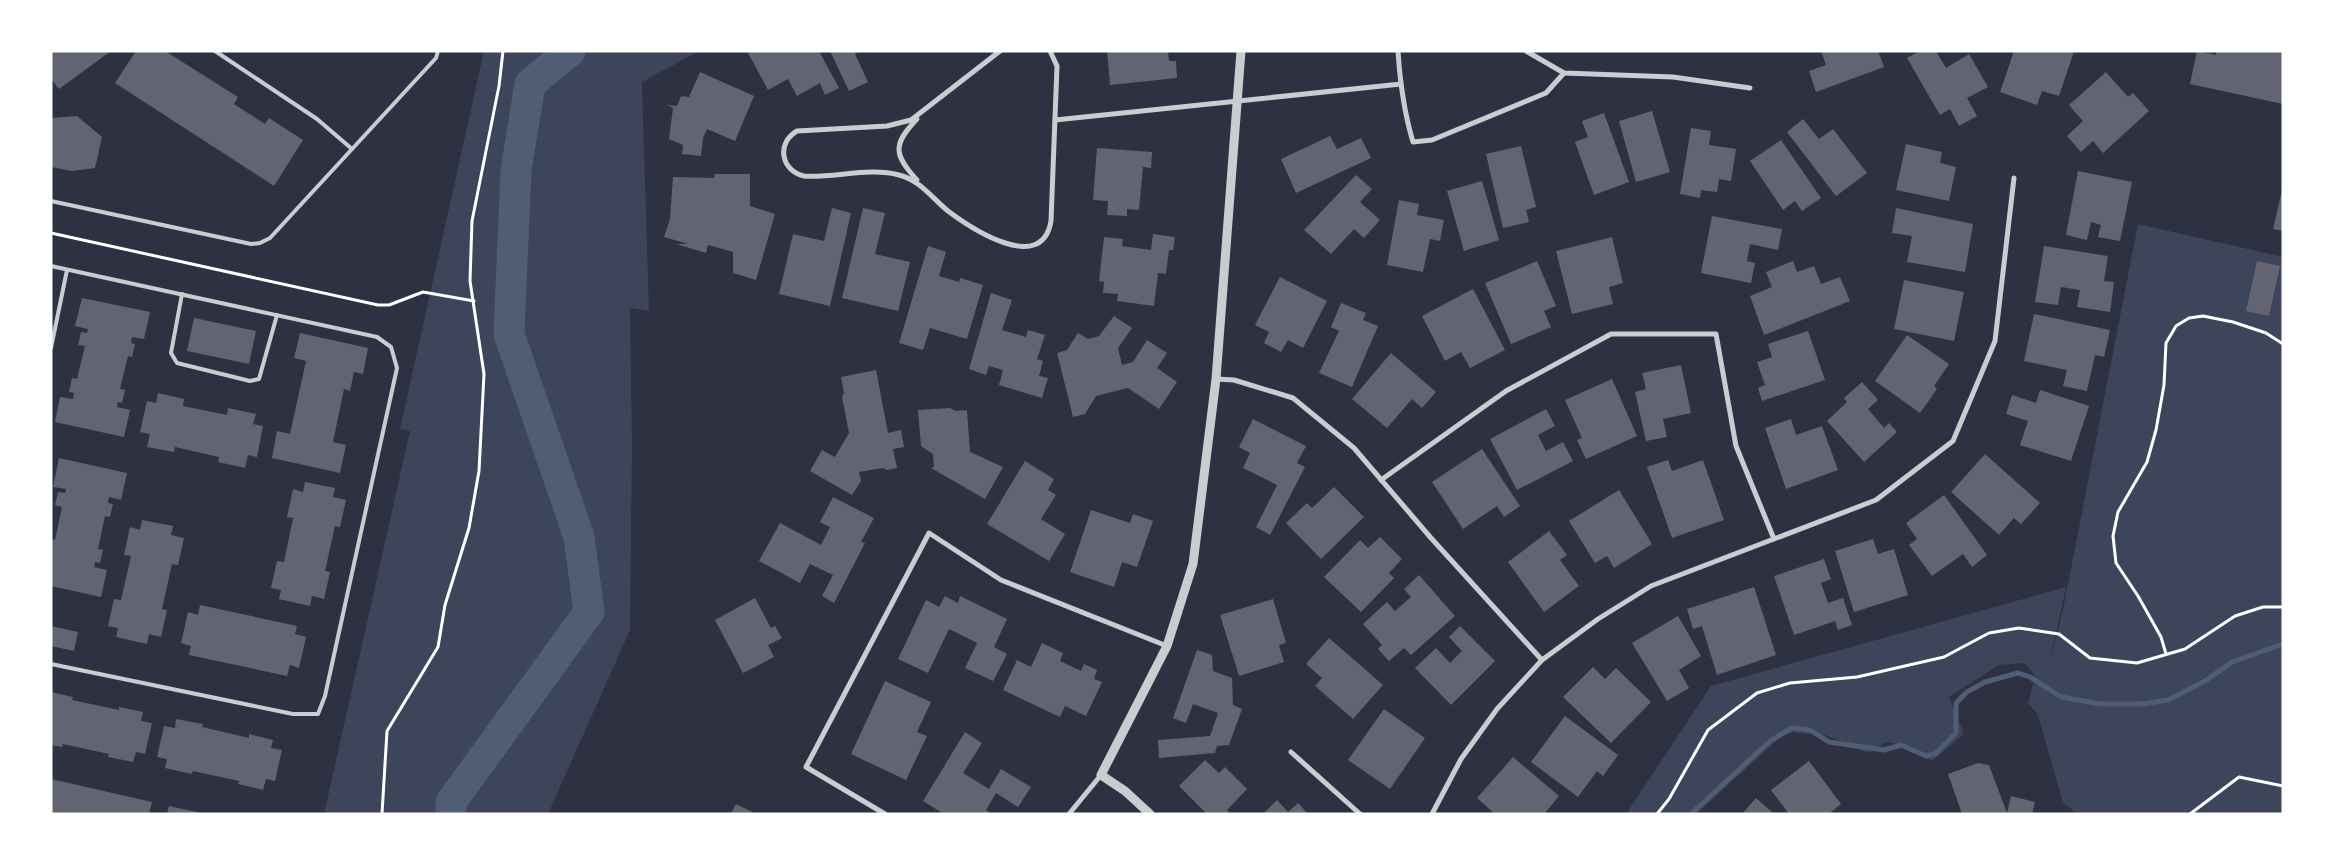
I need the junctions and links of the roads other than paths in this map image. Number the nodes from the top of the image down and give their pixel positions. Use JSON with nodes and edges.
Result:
{"nodes":[{"id":1,"x":215,"y":51,"type":"edge"},
{"id":2,"x":438,"y":51,"type":"edge"},
{"id":3,"x":1000,"y":51,"type":"edge"},
{"id":4,"x":1050,"y":51,"type":"edge"},
{"id":5,"x":1241,"y":51,"type":"edge"},
{"id":6,"x":1398,"y":51,"type":"edge"},
{"id":7,"x":1526,"y":51,"type":"edge"},
{"id":8,"x":1564,"y":73,"type":"junction"},
{"id":9,"x":1400,"y":84,"type":"junction"},
{"id":10,"x":1750,"y":88,"type":"dead end"},
{"id":11,"x":1236,"y":101,"type":"junction"},
{"id":12,"x":928,"y":108,"type":"junction"},
{"id":13,"x":1055,"y":120,"type":"junction"},
{"id":14,"x":352,"y":149,"type":"junction"},
{"id":15,"x":2014,"y":178,"type":"dead end"},
{"id":16,"x":927,"y":192,"type":"junction"},
{"id":17,"x":51,"y":200,"type":"edge"},
{"id":18,"x":51,"y":266,"type":"edge"},
{"id":19,"x":67,"y":270,"type":"junction"},
{"id":20,"x":182,"y":294,"type":"junction"},
{"id":21,"x":277,"y":315,"type":"junction"},
{"id":22,"x":51,"y":348,"type":"edge"},
{"id":23,"x":1216,"y":379,"type":"junction"},
{"id":24,"x":1381,"y":480,"type":"junction"},
{"id":25,"x":1774,"y":539,"type":"junction"},
{"id":26,"x":1167,"y":646,"type":"junction"},
{"id":27,"x":1542,"y":660,"type":"junction"},
{"id":28,"x":51,"y":664,"type":"edge"},
{"id":29,"x":1291,"y":752,"type":"dead end"},
{"id":30,"x":1101,"y":775,"type":"junction"},
{"id":31,"x":885,"y":814,"type":"edge"},
{"id":32,"x":1069,"y":814,"type":"edge"},
{"id":33,"x":1150,"y":814,"type":"edge"},
{"id":34,"x":1360,"y":814,"type":"edge"},
{"id":35,"x":1432,"y":814,"type":"edge"}],
"edges":[{"from":1,"to":14,"type":"lane"},
{"from":2,"to":14,"type":"lane"},
{"from":3,"to":12,"type":"street"},
{"from":4,"to":13,"type":"street"},
{"from":5,"to":11,"type":"street"},
{"from":6,"to":9,"type":"street"},
{"from":7,"to":8,"type":"street"},
{"from":8,"to":9,"type":"street"},
{"from":8,"to":10,"type":"street"},
{"from":9,"to":11,"type":"street"},
{"from":11,"to":13,"type":"street"},
{"from":11,"to":23,"type":"street"},
{"from":12,"to":16,"type":"street"},
{"from":12,"to":16,"type":"street"},
{"from":13,"to":16,"type":"street"},
{"from":14,"to":17,"type":"lane"},
{"from":15,"to":25,"type":"street"},
{"from":18,"to":19,"type":"lane"},
{"from":19,"to":20,"type":"lane"},
{"from":19,"to":22,"type":"lane"},
{"from":20,"to":21,"type":"lane"},
{"from":20,"to":21,"type":"lane"},
{"from":21,"to":28,"type":"lane"},
{"from":23,"to":24,"type":"street"},
{"from":23,"to":26,"type":"street"},
{"from":24,"to":25,"type":"street"},
{"from":24,"to":27,"type":"street"},
{"from":25,"to":27,"type":"street"},
{"from":26,"to":30,"type":"street"},
{"from":26,"to":31,"type":"street"},
{"from":27,"to":35,"type":"street"},
{"from":29,"to":34,"type":"street"},
{"from":30,"to":32,"type":"street"},
{"from":30,"to":33,"type":"street"}]}
